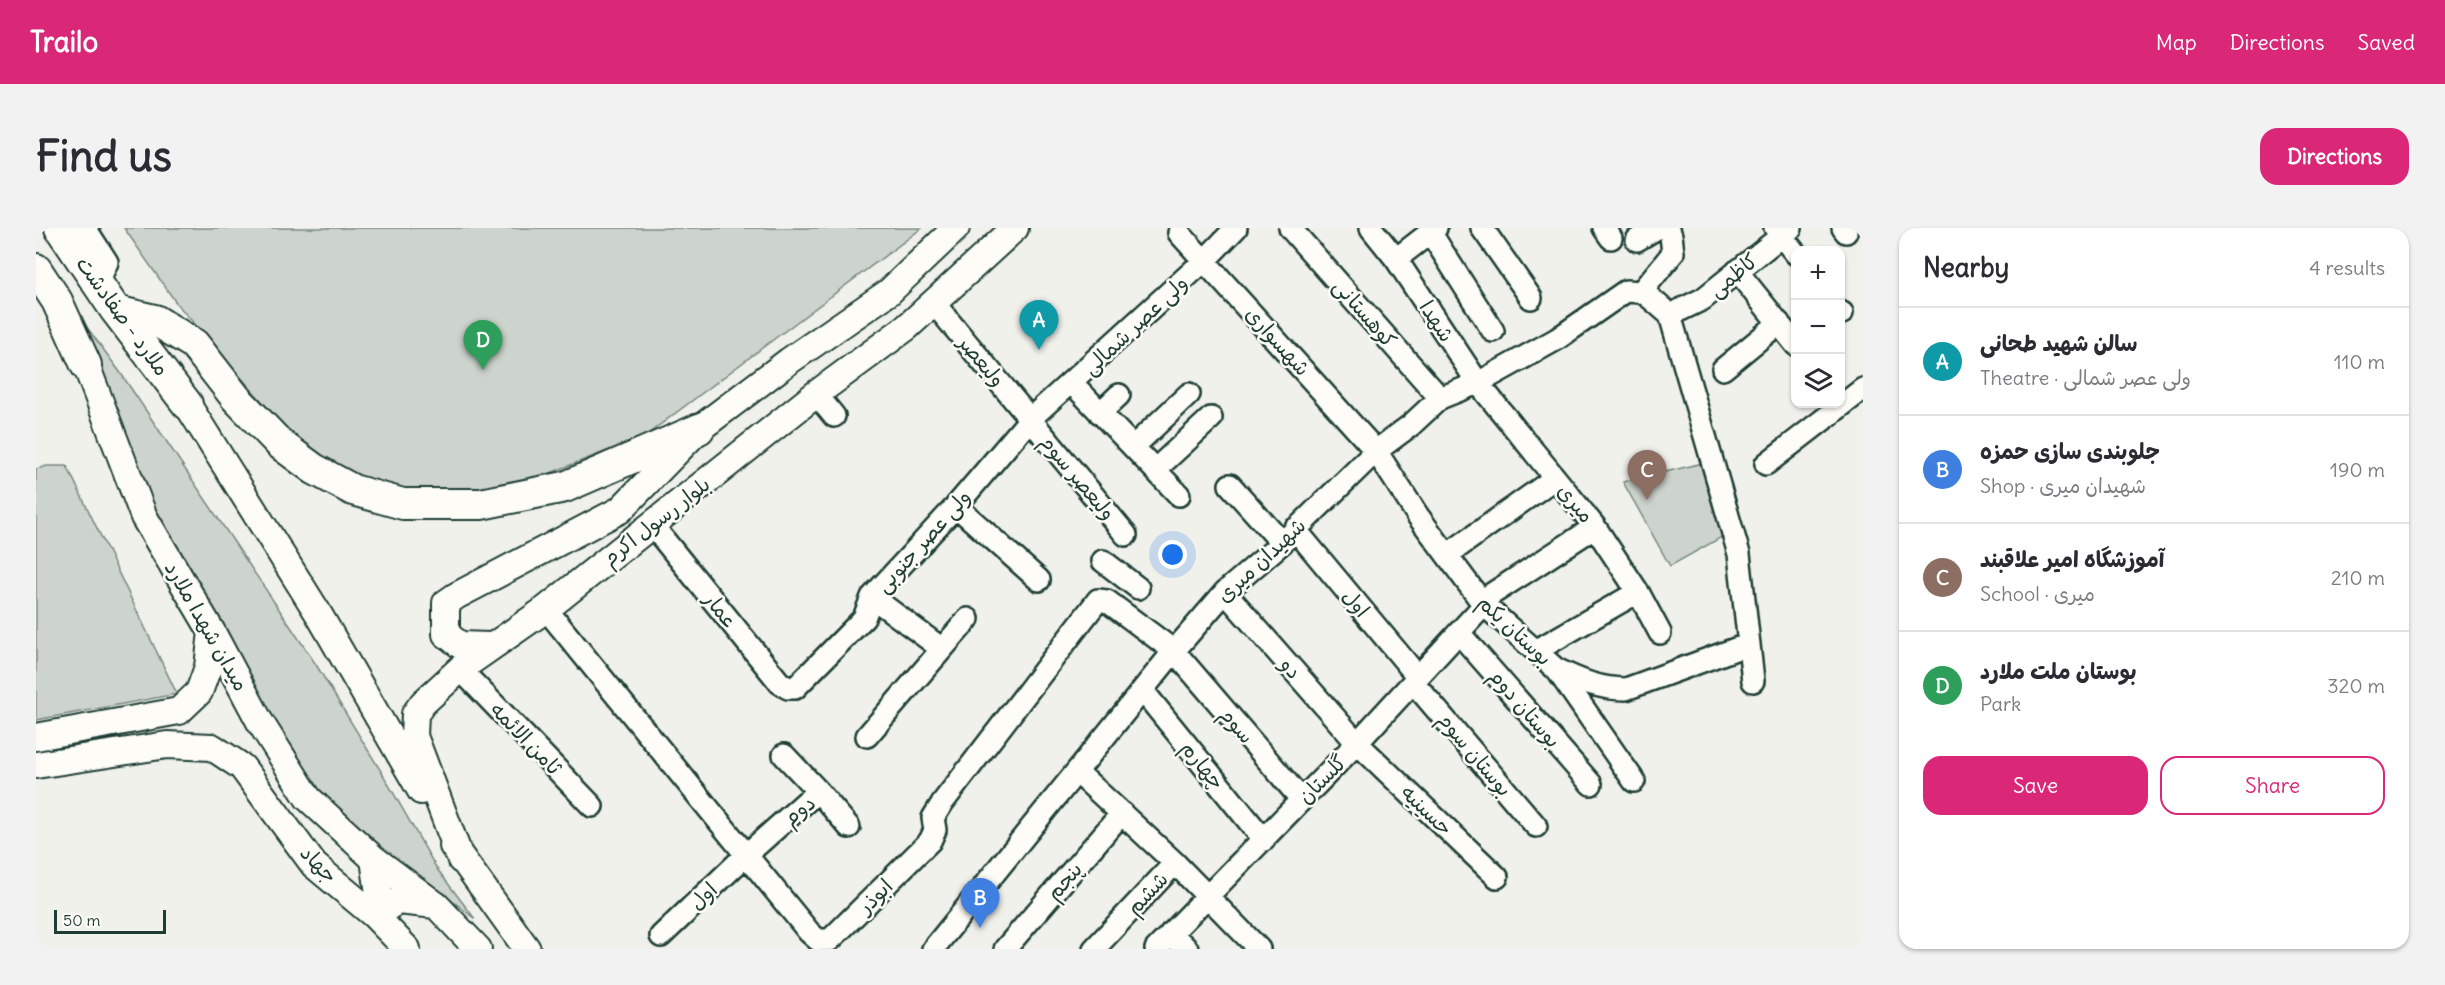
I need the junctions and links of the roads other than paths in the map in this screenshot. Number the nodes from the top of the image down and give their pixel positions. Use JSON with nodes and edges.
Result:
{"nodes":[{"id":1,"x":60,"y":228,"type":"edge"},
{"id":2,"x":85,"y":228,"type":"edge"},
{"id":3,"x":956,"y":228,"type":"edge"},
{"id":4,"x":968,"y":228,"type":"edge"},
{"id":5,"x":1006,"y":228,"type":"edge"},
{"id":6,"x":1015,"y":228,"type":"edge"},
{"id":7,"x":1236,"y":228,"type":"edge"},
{"id":8,"x":1290,"y":228,"type":"edge"},
{"id":9,"x":1371,"y":228,"type":"edge"},
{"id":10,"x":1482,"y":228,"type":"edge"},
{"id":11,"x":1657,"y":228,"type":"edge"},
{"id":12,"x":1666,"y":228,"type":"edge"},
{"id":13,"x":1433,"y":230,"type":"edge"},
{"id":14,"x":1783,"y":231,"type":"edge"},
{"id":15,"x":1179,"y":232,"type":"dead end"},
{"id":16,"x":1637,"y":240,"type":"dead end"},
{"id":17,"x":1791,"y":246,"type":"edge"},
{"id":18,"x":1396,"y":259,"type":"junction"},
{"id":19,"x":1204,"y":260,"type":"junction"},
{"id":20,"x":36,"y":269,"type":"edge"},
{"id":21,"x":1737,"y":271,"type":"junction"},
{"id":22,"x":98,"y":283,"type":"junction"},
{"id":23,"x":889,"y":292,"type":"junction"},
{"id":24,"x":1641,"y":292,"type":"junction"},
{"id":25,"x":1532,"y":298,"type":"dead end"},
{"id":26,"x":933,"y":302,"type":"junction"},
{"id":27,"x":116,"y":311,"type":"junction"},
{"id":28,"x":1670,"y":315,"type":"junction"},
{"id":29,"x":1779,"y":323,"type":"junction"},
{"id":30,"x":908,"y":327,"type":"junction"},
{"id":31,"x":1492,"y":331,"type":"dead end"},
{"id":32,"x":1791,"y":339,"type":"edge"},
{"id":33,"x":86,"y":365,"type":"joint"},
{"id":34,"x":1723,"y":369,"type":"dead end"},
{"id":35,"x":1072,"y":383,"type":"junction"},
{"id":36,"x":1478,"y":383,"type":"junction"},
{"id":37,"x":1863,"y":389,"type":"edge"},
{"id":38,"x":816,"y":394,"type":"junction"},
{"id":39,"x":1189,"y":394,"type":"dead end"},
{"id":40,"x":1119,"y":395,"type":"dead end"},
{"id":41,"x":1440,"y":398,"type":"junction"},
{"id":42,"x":187,"y":404,"type":"joint"},
{"id":43,"x":1100,"y":413,"type":"junction"},
{"id":44,"x":834,"y":416,"type":"dead end"},
{"id":45,"x":1211,"y":417,"type":"dead end"},
{"id":46,"x":1030,"y":419,"type":"junction"},
{"id":47,"x":699,"y":429,"type":"junction"},
{"id":48,"x":1133,"y":447,"type":"junction"},
{"id":49,"x":1376,"y":451,"type":"junction"},
{"id":50,"x":1766,"y":464,"type":"dead end"},
{"id":51,"x":1155,"y":470,"type":"junction"},
{"id":52,"x":1555,"y":478,"type":"junction"},
{"id":53,"x":1230,"y":485,"type":"dead end"},
{"id":54,"x":1179,"y":495,"type":"dead end"},
{"id":55,"x":956,"y":506,"type":"junction"},
{"id":56,"x":652,"y":525,"type":"junction"},
{"id":57,"x":1595,"y":526,"type":"junction"},
{"id":58,"x":1126,"y":535,"type":"dead end"},
{"id":59,"x":1288,"y":536,"type":"junction"},
{"id":60,"x":1447,"y":555,"type":"junction"},
{"id":61,"x":1103,"y":561,"type":"dead end"},
{"id":62,"x":1039,"y":580,"type":"dead end"},
{"id":63,"x":1225,"y":592,"type":"junction"},
{"id":64,"x":1638,"y":592,"type":"junction"},
{"id":65,"x":872,"y":597,"type":"junction"},
{"id":66,"x":1107,"y":601,"type":"junction"},
{"id":67,"x":1482,"y":603,"type":"junction"},
{"id":68,"x":546,"y":609,"type":"junction"},
{"id":69,"x":968,"y":619,"type":"dead end"},
{"id":70,"x":212,"y":632,"type":"junction"},
{"id":71,"x":1459,"y":633,"type":"junction"},
{"id":72,"x":1660,"y":633,"type":"dead end"},
{"id":73,"x":1749,"y":644,"type":"junction"},
{"id":74,"x":490,"y":646,"type":"junction"},
{"id":75,"x":942,"y":649,"type":"junction"},
{"id":76,"x":1537,"y":650,"type":"junction"},
{"id":77,"x":1174,"y":651,"type":"junction"},
{"id":78,"x":460,"y":669,"type":"junction"},
{"id":79,"x":1557,"y":669,"type":"junction"},
{"id":80,"x":1416,"y":679,"type":"junction"},
{"id":81,"x":1753,"y":681,"type":"dead end"},
{"id":82,"x":795,"y":688,"type":"joint"},
{"id":83,"x":1143,"y":691,"type":"junction"},
{"id":84,"x":72,"y":731,"type":"junction"},
{"id":85,"x":867,"y":736,"type":"dead end"},
{"id":86,"x":36,"y":737,"type":"edge"},
{"id":87,"x":1357,"y":743,"type":"junction"},
{"id":88,"x":784,"y":754,"type":"dead end"},
{"id":89,"x":78,"y":757,"type":"junction"},
{"id":90,"x":36,"y":765,"type":"edge"},
{"id":91,"x":1077,"y":772,"type":"junction"},
{"id":92,"x":1634,"y":781,"type":"dead end"},
{"id":93,"x":1591,"y":784,"type":"dead end"},
{"id":94,"x":818,"y":791,"type":"junction"},
{"id":95,"x":1301,"y":799,"type":"junction"},
{"id":96,"x":592,"y":806,"type":"dead end"},
{"id":97,"x":1122,"y":813,"type":"junction"},
{"id":98,"x":1536,"y":826,"type":"dead end"},
{"id":99,"x":849,"y":827,"type":"dead end"},
{"id":100,"x":1264,"y":840,"type":"junction"},
{"id":101,"x":746,"y":855,"type":"junction"},
{"id":102,"x":374,"y":859,"type":"junction"},
{"id":103,"x":461,"y":860,"type":"junction"},
{"id":104,"x":1176,"y":863,"type":"junction"},
{"id":105,"x":1497,"y":877,"type":"dead end"},
{"id":106,"x":1208,"y":896,"type":"junction"},
{"id":107,"x":437,"y":906,"type":"junction"},
{"id":108,"x":1172,"y":933,"type":"junction"},
{"id":109,"x":661,"y":936,"type":"dead end"},
{"id":110,"x":390,"y":937,"type":"edge"},
{"id":111,"x":478,"y":949,"type":"edge"},
{"id":112,"x":527,"y":949,"type":"edge"},
{"id":113,"x":933,"y":949,"type":"edge"},
{"id":114,"x":1005,"y":949,"type":"edge"},
{"id":115,"x":1094,"y":949,"type":"edge"},
{"id":116,"x":1156,"y":949,"type":"edge"},
{"id":117,"x":1187,"y":949,"type":"edge"},
{"id":118,"x":1258,"y":949,"type":"edge"}],
"edges":[{"from":1,"to":22,"type":"highway","name":"ملارد - صفادشت"},
{"from":2,"to":22,"type":"street"},
{"from":3,"to":23,"type":"main road","name":"بلوار رسول اکرم"},
{"from":4,"to":5,"type":"main road"},
{"from":6,"to":26,"type":"main road","name":"بلوار رسول اکرم"},
{"from":7,"to":19,"type":"street","name":"ولی عصر شمالی"},
{"from":8,"to":41,"type":"street","name":"کوهستانی"},
{"from":9,"to":18,"type":"street","name":"شهدا"},
{"from":10,"to":25,"type":"street"},
{"from":11,"to":16,"type":"street"},
{"from":12,"to":24,"type":"street"},
{"from":13,"to":18,"type":"street"},
{"from":13,"to":31,"type":"street"},
{"from":14,"to":17,"type":"street"},
{"from":14,"to":21,"type":"street","name":"کاظمی"},
{"from":15,"to":19,"type":"street","name":"شهسواری"},
{"from":18,"to":36,"type":"street","name":"شهدا"},
{"from":19,"to":35,"type":"street","name":"ولی عصر شمالی"},
{"from":19,"to":49,"type":"street","name":"شهسواری"},
{"from":20,"to":33,"type":"highway"},
{"from":21,"to":28,"type":"street","name":"کاظمی"},
{"from":21,"to":29,"type":"street"},
{"from":22,"to":27,"type":"highway","name":"ملارد - صفادشت"},
{"from":23,"to":30,"type":"main road"},
{"from":23,"to":47,"type":"main road","name":"بلوار رسول اکرم"},
{"from":24,"to":28,"type":"street"},
{"from":24,"to":36,"type":"street","name":"شهیدان میری"},
{"from":26,"to":30,"type":"main road","name":"بلوار رسول اکرم"},
{"from":26,"to":46,"type":"street","name":"ولیعصر"},
{"from":27,"to":42,"type":"highway","name":"ملارد - صفادشت"},
{"from":27,"to":47,"type":"highway"},
{"from":28,"to":73,"type":"street"},
{"from":29,"to":32,"type":"street"},
{"from":29,"to":34,"type":"street"},
{"from":30,"to":38,"type":"main road","name":"بلوار رسول اکرم"},
{"from":33,"to":70,"type":"main road","name":"میدان شهدا ملارد"},
{"from":35,"to":43,"type":"street"},
{"from":35,"to":46,"type":"street","name":"ولی عصر شمالی"},
{"from":36,"to":41,"type":"street","name":"شهیدان میری"},
{"from":36,"to":52,"type":"street","name":"میری"},
{"from":37,"to":50,"type":"street"},
{"from":38,"to":44,"type":"street"},
{"from":38,"to":56,"type":"main road","name":"بلوار رسول اکرم"},
{"from":39,"to":48,"type":"street"},
{"from":40,"to":43,"type":"street"},
{"from":41,"to":49,"type":"street","name":"شهیدان میری"},
{"from":42,"to":103,"type":"main road"},
{"from":43,"to":48,"type":"street"},
{"from":45,"to":51,"type":"street"},
{"from":46,"to":55,"type":"street","name":"ولی عصر جنوبی"},
{"from":46,"to":58,"type":"street","name":"ولیعصر سوم"},
{"from":47,"to":74,"type":"main road","name":"بلوار رسول اکرم"},
{"from":48,"to":51,"type":"street"},
{"from":49,"to":59,"type":"street","name":"شهیدان میری"},
{"from":49,"to":60,"type":"street","name":"بوستان یکم"},
{"from":51,"to":54,"type":"street"},
{"from":52,"to":57,"type":"street","name":"میری"},
{"from":52,"to":60,"type":"street"},
{"from":53,"to":59,"type":"street","name":"اول"},
{"from":55,"to":62,"type":"street"},
{"from":55,"to":65,"type":"street","name":"ولی عصر جنوبی"},
{"from":56,"to":68,"type":"main road","name":"بلوار رسول اکرم"},
{"from":56,"to":82,"type":"street","name":"عمار"},
{"from":57,"to":64,"type":"street","name":"میری"},
{"from":57,"to":67,"type":"street","name":"گلستان"},
{"from":59,"to":63,"type":"street","name":"شهیدان میری"},
{"from":59,"to":80,"type":"street","name":"اول"},
{"from":60,"to":67,"type":"street","name":"بوستان یکم"},
{"from":61,"to":66,"type":"street"},
{"from":63,"to":77,"type":"street","name":"شهیدان میری"},
{"from":63,"to":87,"type":"street","name":"دو"},
{"from":64,"to":72,"type":"street","name":"میری"},
{"from":64,"to":76,"type":"street"},
{"from":65,"to":75,"type":"street"},
{"from":65,"to":82,"type":"street","name":"ولی عصر جنوبی"},
{"from":66,"to":77,"type":"street"},
{"from":66,"to":101,"type":"street","name":"ابوذر"},
{"from":67,"to":71,"type":"street","name":"گلستان"},
{"from":67,"to":76,"type":"street","name":"بوستان یکم"},
{"from":68,"to":74,"type":"main road","name":"بلوار رسول اکرم"},
{"from":68,"to":101,"type":"street","name":"ابوذر"},
{"from":69,"to":75,"type":"street"},
{"from":70,"to":84,"type":"main road"},
{"from":70,"to":102,"type":"main road","name":"میدان شهدا ملارد"},
{"from":71,"to":80,"type":"street","name":"گلستان"},
{"from":71,"to":93,"type":"street","name":"بوستان دوم"},
{"from":73,"to":79,"type":"street"},
{"from":73,"to":81,"type":"street"},
{"from":74,"to":78,"type":"main road","name":"بلوار رسول اکرم"},
{"from":75,"to":85,"type":"street"},
{"from":76,"to":79,"type":"street","name":"بوستان یکم"},
{"from":77,"to":83,"type":"street","name":"شهیدان میری"},
{"from":77,"to":95,"type":"street","name":"سوم"},
{"from":78,"to":96,"type":"street","name":"ثامن الائمه"},
{"from":78,"to":103,"type":"main road","name":"بلوار رسول اکرم"},
{"from":79,"to":92,"type":"street","name":"بوستان یکم"},
{"from":80,"to":87,"type":"street","name":"گلستان"},
{"from":80,"to":98,"type":"street","name":"بوستان سوم"},
{"from":83,"to":91,"type":"street","name":"شهیدان میری"},
{"from":83,"to":100,"type":"street","name":"چهارم"},
{"from":84,"to":86,"type":"main road"},
{"from":84,"to":89,"type":"main road"},
{"from":87,"to":95,"type":"street","name":"گلستان"},
{"from":87,"to":105,"type":"street","name":"حسینیه"},
{"from":88,"to":94,"type":"street"},
{"from":89,"to":90,"type":"main road"},
{"from":89,"to":110,"type":"main road","name":"جهاد"},
{"from":91,"to":97,"type":"street"},
{"from":91,"to":113,"type":"street","name":"شهیدان میری"},
{"from":94,"to":99,"type":"street","name":"دوم"},
{"from":94,"to":101,"type":"street","name":"دوم"},
{"from":95,"to":100,"type":"street","name":"گلستان"},
{"from":97,"to":104,"type":"street"},
{"from":97,"to":114,"type":"street","name":"پنجم"},
{"from":100,"to":106,"type":"street","name":"گلستان"},
{"from":101,"to":109,"type":"street","name":"اول"},
{"from":102,"to":107,"type":"main road","name":"میدان شهدا ملارد"},
{"from":102,"to":110,"type":"main road"},
{"from":103,"to":112,"type":"main road"},
{"from":104,"to":106,"type":"street"},
{"from":104,"to":115,"type":"street","name":"ششم"},
{"from":106,"to":108,"type":"street","name":"گلستان"},
{"from":106,"to":118,"type":"street"},
{"from":107,"to":110,"type":"main road"},
{"from":107,"to":111,"type":"main road","name":"میدان شهدا ملارد"},
{"from":108,"to":116,"type":"street","name":"گلستان"},
{"from":108,"to":117,"type":"street"}]}
